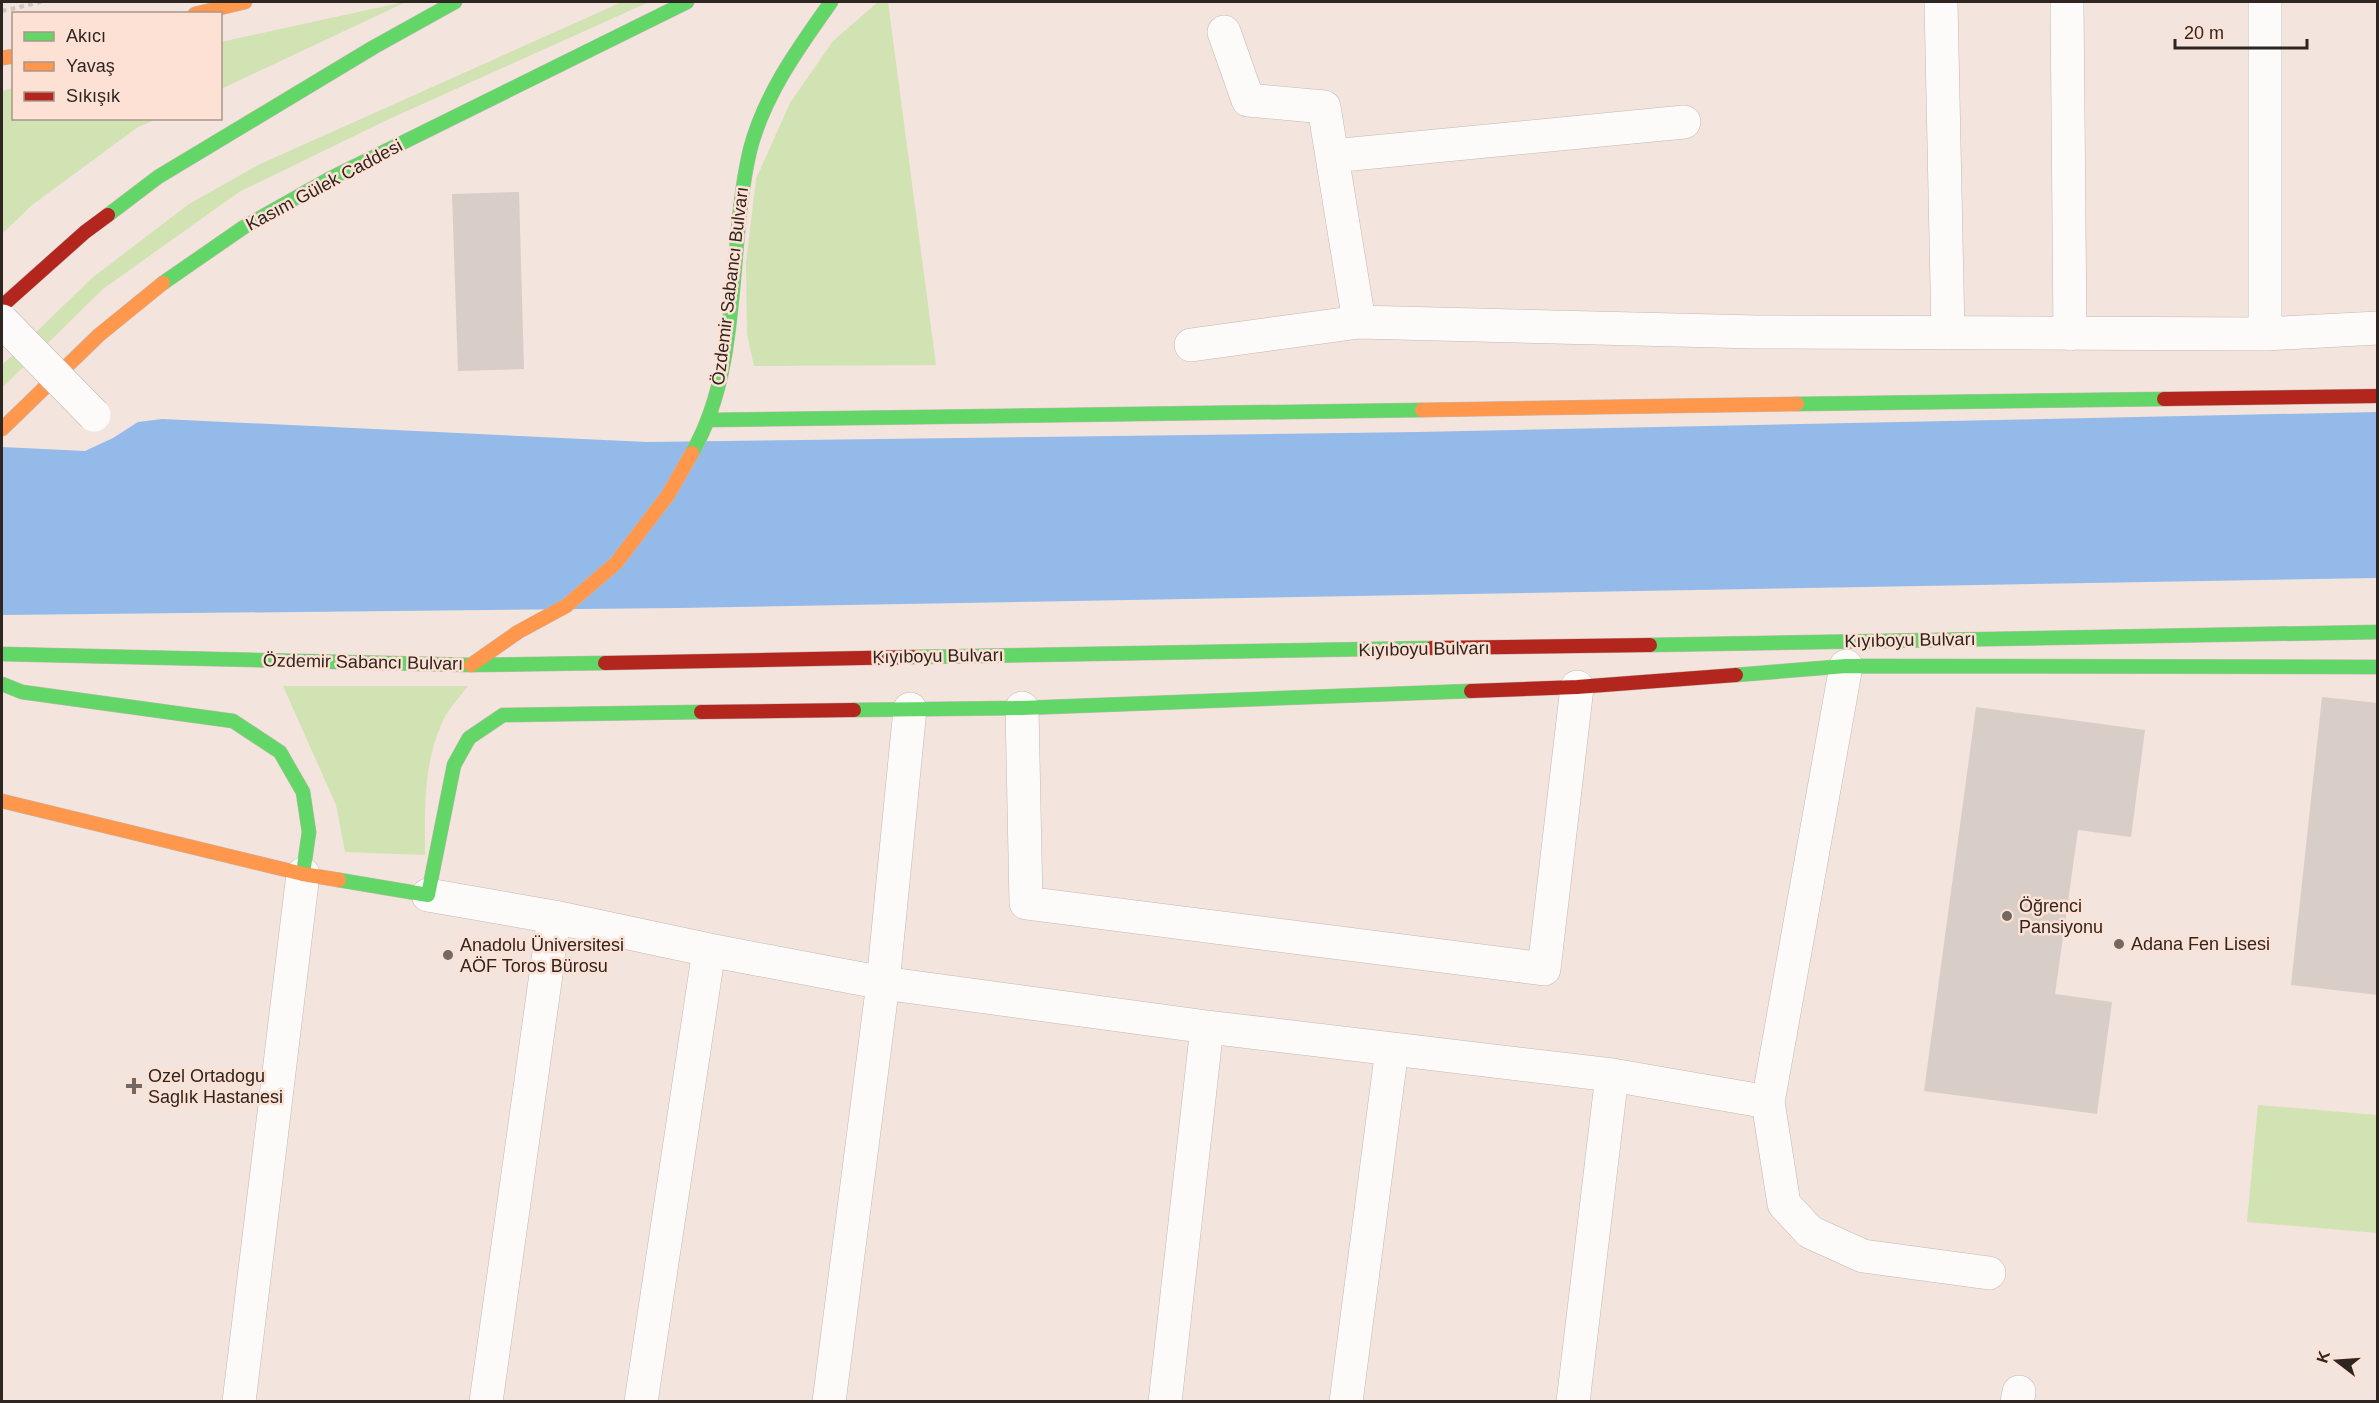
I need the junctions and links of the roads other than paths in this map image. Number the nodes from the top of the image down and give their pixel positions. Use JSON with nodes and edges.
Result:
{"nodes":[{"id":1,"x":245,"y":2,"type":"edge"},
{"id":2,"x":455,"y":2,"type":"edge"},
{"id":3,"x":687,"y":2,"type":"edge"},
{"id":4,"x":831,"y":2,"type":"edge"},
{"id":5,"x":1941,"y":2,"type":"edge"},
{"id":6,"x":2067,"y":2,"type":"edge"},
{"id":7,"x":2265,"y":2,"type":"edge"},
{"id":8,"x":203,"y":12,"type":"edge"},
{"id":9,"x":1224,"y":32,"type":"dead end"},
{"id":10,"x":1684,"y":122,"type":"dead end"},
{"id":11,"x":1332,"y":156,"type":"junction"},
{"id":12,"x":2,"y":306,"type":"edge"},
{"id":13,"x":2,"y":321,"type":"edge"},
{"id":14,"x":1359,"y":322,"type":"junction"},
{"id":15,"x":2378,"y":328,"type":"edge"},
{"id":16,"x":1948,"y":333,"type":"junction"},
{"id":17,"x":2070,"y":334,"type":"junction"},
{"id":18,"x":2265,"y":334,"type":"junction"},
{"id":19,"x":1191,"y":345,"type":"dead end"},
{"id":20,"x":2378,"y":396,"type":"edge"},
{"id":21,"x":94,"y":415,"type":"dead end"},
{"id":22,"x":709,"y":420,"type":"junction"},
{"id":23,"x":2,"y":429,"type":"edge"},
{"id":24,"x":2378,"y":632,"type":"edge"},
{"id":25,"x":2,"y":654,"type":"edge"},
{"id":26,"x":471,"y":665,"type":"junction"},
{"id":27,"x":1846,"y":666,"type":"junction"},
{"id":28,"x":2378,"y":667,"type":"edge"},
{"id":29,"x":2,"y":684,"type":"edge"},
{"id":30,"x":1577,"y":687,"type":"junction"},
{"id":31,"x":1022,"y":708,"type":"junction"},
{"id":32,"x":910,"y":709,"type":"junction"},
{"id":33,"x":2,"y":801,"type":"edge"},
{"id":34,"x":303,"y":874,"type":"junction"},
{"id":35,"x":428,"y":895,"type":"junction"},
{"id":36,"x":554,"y":917,"type":"junction"},
{"id":37,"x":709,"y":950,"type":"junction"},
{"id":38,"x":884,"y":982,"type":"junction"},
{"id":39,"x":1207,"y":1027,"type":"junction"},
{"id":40,"x":1392,"y":1049,"type":"junction"},
{"id":41,"x":1612,"y":1075,"type":"junction"},
{"id":42,"x":1768,"y":1102,"type":"junction"},
{"id":43,"x":1989,"y":1273,"type":"dead end"},
{"id":44,"x":239,"y":1401,"type":"edge"},
{"id":45,"x":486,"y":1401,"type":"edge"},
{"id":46,"x":641,"y":1401,"type":"edge"},
{"id":47,"x":829,"y":1401,"type":"edge"},
{"id":48,"x":1165,"y":1401,"type":"edge"},
{"id":49,"x":1346,"y":1401,"type":"edge"},
{"id":50,"x":1573,"y":1401,"type":"edge"}],
"edges":[{"from":1,"to":8,"type":"main road"},
{"from":2,"to":12,"type":"main road"},
{"from":3,"to":23,"type":"main road","name":"Kasım Gülek Caddesi"},
{"from":4,"to":22,"type":"main road","name":"Özdemir Sabancı Bulvarı"},
{"from":5,"to":16,"type":"street"},
{"from":6,"to":17,"type":"street"},
{"from":7,"to":18,"type":"street"},
{"from":9,"to":11,"type":"street"},
{"from":10,"to":11,"type":"street"},
{"from":11,"to":14,"type":"street"},
{"from":13,"to":21,"type":"street","bridge":true},
{"from":14,"to":16,"type":"street"},
{"from":14,"to":19,"type":"street"},
{"from":15,"to":18,"type":"street"},
{"from":16,"to":17,"type":"street"},
{"from":17,"to":18,"type":"street"},
{"from":20,"to":22,"type":"main road"},
{"from":22,"to":26,"type":"main road","name":"Özdemir Sabancı Bulvarı"},
{"from":24,"to":26,"type":"main road","name":"Kıyıboyu Bulvarı"},
{"from":25,"to":26,"type":"main road","name":"Özdemir Sabancı Bulvarı"},
{"from":27,"to":28,"type":"main road"},
{"from":27,"to":30,"type":"main road"},
{"from":27,"to":42,"type":"street"},
{"from":29,"to":34,"type":"main road"},
{"from":30,"to":31,"type":"main road"},
{"from":30,"to":31,"type":"street"},
{"from":31,"to":32,"type":"main road"},
{"from":32,"to":35,"type":"main road"},
{"from":32,"to":38,"type":"street"},
{"from":33,"to":34,"type":"main road"},
{"from":34,"to":35,"type":"main road"},
{"from":34,"to":44,"type":"street"},
{"from":35,"to":36,"type":"street"},
{"from":36,"to":37,"type":"street"},
{"from":36,"to":45,"type":"street"},
{"from":37,"to":38,"type":"street"},
{"from":37,"to":46,"type":"street"},
{"from":38,"to":39,"type":"street"},
{"from":38,"to":47,"type":"street"},
{"from":39,"to":40,"type":"street"},
{"from":39,"to":48,"type":"street"},
{"from":40,"to":41,"type":"street"},
{"from":40,"to":49,"type":"street"},
{"from":41,"to":42,"type":"street"},
{"from":41,"to":50,"type":"street"},
{"from":42,"to":43,"type":"street"}]}
